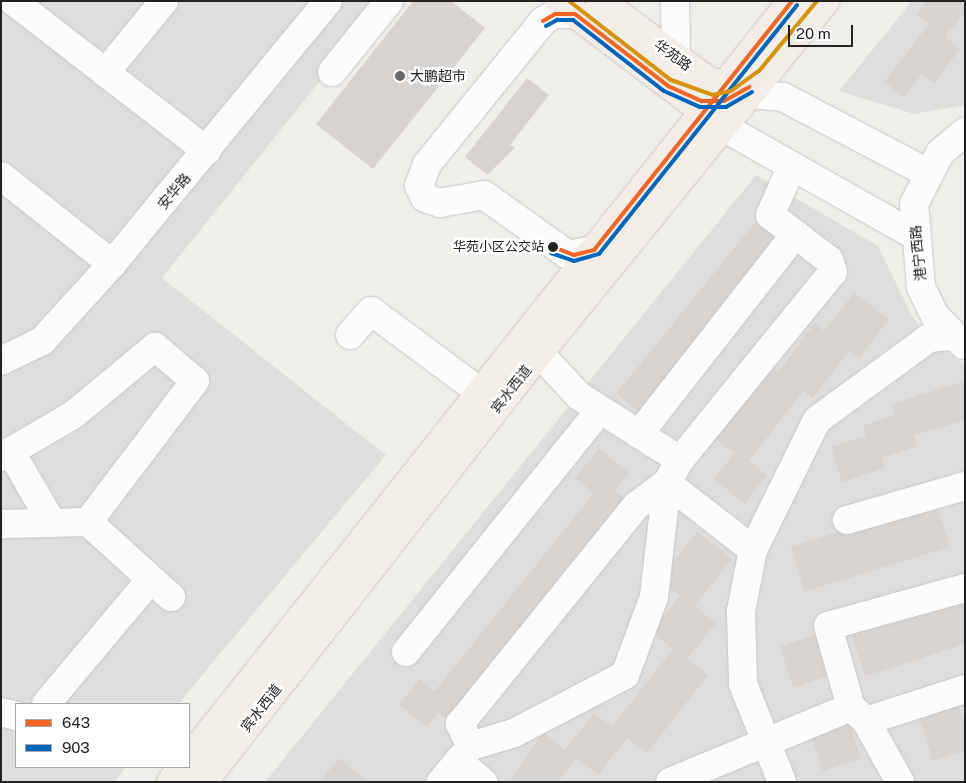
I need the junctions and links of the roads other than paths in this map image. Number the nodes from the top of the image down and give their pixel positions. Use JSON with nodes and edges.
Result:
{"nodes":[{"id":1,"x":13,"y":1,"type":"edge"},
{"id":2,"x":164,"y":1,"type":"edge"},
{"id":3,"x":328,"y":1,"type":"edge"},
{"id":4,"x":389,"y":1,"type":"edge"},
{"id":5,"x":600,"y":1,"type":"edge"},
{"id":6,"x":675,"y":1,"type":"edge"},
{"id":7,"x":792,"y":1,"type":"edge"},
{"id":8,"x":825,"y":1,"type":"edge"},
{"id":9,"x":567,"y":8,"type":"edge"},
{"id":10,"x":755,"y":48,"type":"junction"},
{"id":11,"x":679,"y":61,"type":"junction"},
{"id":12,"x":332,"y":72,"type":"dead end"},
{"id":13,"x":106,"y":73,"type":"junction"},
{"id":14,"x":727,"y":103,"type":"junction"},
{"id":15,"x":965,"y":132,"type":"edge"},
{"id":16,"x":207,"y":151,"type":"junction"},
{"id":17,"x":792,"y":166,"type":"junction"},
{"id":18,"x":928,"y":173,"type":"junction"},
{"id":19,"x":1,"y":176,"type":"edge"},
{"id":20,"x":795,"y":234,"type":"junction"},
{"id":21,"x":914,"y":235,"type":"junction"},
{"id":22,"x":594,"y":250,"type":"junction"},
{"id":23,"x":112,"y":264,"type":"junction"},
{"id":24,"x":350,"y":335,"type":"dead end"},
{"id":25,"x":958,"y":341,"type":"edge"},
{"id":26,"x":539,"y":353,"type":"junction"},
{"id":27,"x":1,"y":361,"type":"edge"},
{"id":28,"x":480,"y":392,"type":"junction"},
{"id":29,"x":600,"y":410,"type":"junction"},
{"id":30,"x":639,"y":434,"type":"junction"},
{"id":31,"x":6,"y":454,"type":"edge"},
{"id":32,"x":680,"y":460,"type":"junction"},
{"id":33,"x":667,"y":483,"type":"junction"},
{"id":34,"x":965,"y":486,"type":"edge"},
{"id":35,"x":848,"y":520,"type":"dead end"},
{"id":36,"x":88,"y":522,"type":"junction"},
{"id":37,"x":52,"y":523,"type":"junction"},
{"id":38,"x":1,"y":524,"type":"edge"},
{"id":39,"x":753,"y":550,"type":"junction"},
{"id":40,"x":151,"y":579,"type":"junction"},
{"id":41,"x":965,"y":588,"type":"edge"},
{"id":42,"x":171,"y":597,"type":"dead end"},
{"id":43,"x":406,"y":652,"type":"dead end"},
{"id":44,"x":965,"y":689,"type":"edge"},
{"id":45,"x":47,"y":703,"type":"edge"},
{"id":46,"x":859,"y":714,"type":"junction"},
{"id":47,"x":763,"y":742,"type":"junction"},
{"id":48,"x":465,"y":754,"type":"junction"},
{"id":49,"x":190,"y":758,"type":"edge"},
{"id":50,"x":182,"y":768,"type":"edge"},
{"id":51,"x":171,"y":782,"type":"edge"},
{"id":52,"x":202,"y":782,"type":"edge"},
{"id":53,"x":441,"y":782,"type":"edge"},
{"id":54,"x":483,"y":782,"type":"edge"},
{"id":55,"x":670,"y":782,"type":"edge"},
{"id":56,"x":782,"y":782,"type":"edge"},
{"id":57,"x":900,"y":782,"type":"edge"}],
"edges":[{"from":1,"to":13,"type":"street"},
{"from":2,"to":13,"type":"street"},
{"from":3,"to":16,"type":"street","name":"安华路"},
{"from":4,"to":12,"type":"street"},
{"from":5,"to":11,"type":"main road","name":"华苑路"},
{"from":6,"to":11,"type":"street"},
{"from":7,"to":10,"type":"main road","name":"宾水西道"},
{"from":8,"to":14,"type":"main road","name":"宾水西道"},
{"from":9,"to":14,"type":"main road","name":"华苑路"},
{"from":9,"to":22,"type":"street"},
{"from":10,"to":11,"type":"main road"},
{"from":10,"to":14,"type":"main road","name":"宾水西道"},
{"from":11,"to":14,"type":"main road","name":"华苑路"},
{"from":13,"to":16,"type":"street"},
{"from":14,"to":17,"type":"street"},
{"from":14,"to":18,"type":"street"},
{"from":14,"to":22,"type":"main road","name":"宾水西道"},
{"from":14,"to":26,"type":"main road","name":"宾水西道"},
{"from":15,"to":18,"type":"street"},
{"from":16,"to":23,"type":"street","name":"安华路"},
{"from":17,"to":20,"type":"street"},
{"from":17,"to":21,"type":"street"},
{"from":18,"to":21,"type":"street","name":"港宁西路"},
{"from":19,"to":23,"type":"street"},
{"from":20,"to":30,"type":"street"},
{"from":20,"to":32,"type":"street"},
{"from":21,"to":25,"type":"street","name":"港宁西路"},
{"from":22,"to":28,"type":"main road","name":"宾水西道"},
{"from":23,"to":27,"type":"street","name":"安华路"},
{"from":24,"to":28,"type":"street"},
{"from":25,"to":39,"type":"street"},
{"from":26,"to":29,"type":"street"},
{"from":26,"to":52,"type":"main road","name":"宾水西道"},
{"from":28,"to":49,"type":"main road","name":"宾水西道"},
{"from":29,"to":30,"type":"street"},
{"from":29,"to":43,"type":"street"},
{"from":30,"to":32,"type":"street"},
{"from":31,"to":36,"type":"street"},
{"from":31,"to":37,"type":"street"},
{"from":32,"to":33,"type":"street"},
{"from":33,"to":39,"type":"street"},
{"from":33,"to":48,"type":"street"},
{"from":33,"to":48,"type":"street"},
{"from":34,"to":35,"type":"street"},
{"from":36,"to":37,"type":"street"},
{"from":36,"to":40,"type":"street"},
{"from":37,"to":38,"type":"street"},
{"from":39,"to":47,"type":"street"},
{"from":40,"to":42,"type":"street"},
{"from":40,"to":45,"type":"street"},
{"from":41,"to":46,"type":"street"},
{"from":44,"to":46,"type":"street"},
{"from":46,"to":47,"type":"street"},
{"from":46,"to":57,"type":"street"},
{"from":47,"to":55,"type":"street"},
{"from":47,"to":56,"type":"street"},
{"from":48,"to":53,"type":"street"},
{"from":48,"to":54,"type":"street"},
{"from":50,"to":51,"type":"main road"}]}
